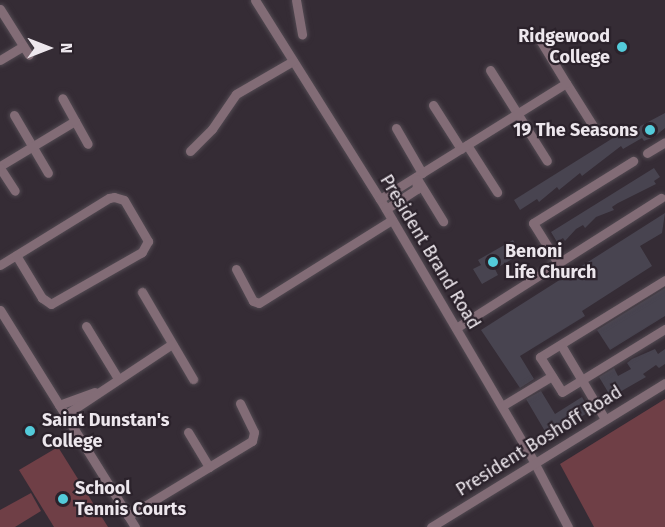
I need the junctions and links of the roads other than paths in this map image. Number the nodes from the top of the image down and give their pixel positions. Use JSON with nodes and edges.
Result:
{"nodes":[{"id":1,"x":269,"y":0,"type":"edge"},
{"id":2,"x":296,"y":0,"type":"edge"},
{"id":3,"x":257,"y":3,"type":"edge"},
{"id":4,"x":0,"y":9,"type":"edge"},
{"id":5,"x":302,"y":34,"type":"dead end"},
{"id":6,"x":540,"y":40,"type":"dead end"},
{"id":7,"x":24,"y":46,"type":"junction"},
{"id":8,"x":29,"y":55,"type":"dead end"},
{"id":9,"x":0,"y":60,"type":"edge"},
{"id":10,"x":293,"y":61,"type":"junction"},
{"id":11,"x":490,"y":70,"type":"dead end"},
{"id":12,"x":566,"y":83,"type":"junction"},
{"id":13,"x":62,"y":98,"type":"dead end"},
{"id":14,"x":433,"y":105,"type":"dead end"},
{"id":15,"x":517,"y":114,"type":"junction"},
{"id":16,"x":14,"y":115,"type":"dead end"},
{"id":17,"x":75,"y":122,"type":"junction"},
{"id":18,"x":396,"y":128,"type":"dead end"},
{"id":19,"x":595,"y":129,"type":"dead end"},
{"id":20,"x":665,"y":142,"type":"edge"},
{"id":21,"x":88,"y":144,"type":"dead end"},
{"id":22,"x":33,"y":147,"type":"junction"},
{"id":23,"x":464,"y":147,"type":"junction"},
{"id":24,"x":190,"y":151,"type":"dead end"},
{"id":25,"x":647,"y":153,"type":"dead end"},
{"id":26,"x":547,"y":161,"type":"dead end"},
{"id":27,"x":633,"y":161,"type":"dead end"},
{"id":28,"x":0,"y":167,"type":"edge"},
{"id":29,"x":48,"y":173,"type":"dead end"},
{"id":30,"x":419,"y":175,"type":"junction"},
{"id":31,"x":15,"y":191,"type":"dead end"},
{"id":32,"x":497,"y":192,"type":"dead end"},
{"id":33,"x":662,"y":198,"type":"dead end"},
{"id":34,"x":380,"y":199,"type":"junction"},
{"id":35,"x":386,"y":209,"type":"junction"},
{"id":36,"x":393,"y":220,"type":"junction"},
{"id":37,"x":443,"y":221,"type":"dead end"},
{"id":38,"x":16,"y":255,"type":"junction"},
{"id":39,"x":558,"y":263,"type":"junction"},
{"id":40,"x":0,"y":265,"type":"edge"},
{"id":41,"x":236,"y":269,"type":"dead end"},
{"id":42,"x":665,"y":280,"type":"edge"},
{"id":43,"x":142,"y":292,"type":"dead end"},
{"id":44,"x":0,"y":310,"type":"edge"},
{"id":45,"x":86,"y":326,"type":"dead end"},
{"id":46,"x":456,"y":328,"type":"junction"},
{"id":47,"x":665,"y":329,"type":"edge"},
{"id":48,"x":172,"y":344,"type":"junction"},
{"id":49,"x":561,"y":345,"type":"junction"},
{"id":50,"x":552,"y":376,"type":"junction"},
{"id":51,"x":117,"y":377,"type":"junction"},
{"id":52,"x":194,"y":379,"type":"dead end"},
{"id":53,"x":582,"y":380,"type":"junction"},
{"id":54,"x":665,"y":383,"type":"edge"},
{"id":55,"x":95,"y":392,"type":"junction"},
{"id":56,"x":240,"y":403,"type":"dead end"},
{"id":57,"x":59,"y":405,"type":"junction"},
{"id":58,"x":502,"y":406,"type":"junction"},
{"id":59,"x":65,"y":415,"type":"junction"},
{"id":60,"x":605,"y":419,"type":"junction"},
{"id":61,"x":188,"y":432,"type":"dead end"},
{"id":62,"x":534,"y":462,"type":"junction"},
{"id":63,"x":210,"y":467,"type":"junction"},
{"id":64,"x":128,"y":516,"type":"junction"},
{"id":65,"x":135,"y":527,"type":"edge"},
{"id":66,"x":431,"y":527,"type":"edge"},
{"id":67,"x":568,"y":527,"type":"edge"}],
"edges":[{"from":1,"to":3,"type":"street"},
{"from":2,"to":5,"type":"street"},
{"from":3,"to":10,"type":"street","name":"President Brand Road"},
{"from":4,"to":7,"type":"street"},
{"from":6,"to":12,"type":"street"},
{"from":7,"to":8,"type":"street"},
{"from":7,"to":9,"type":"street"},
{"from":10,"to":24,"type":"street"},
{"from":10,"to":34,"type":"street","name":"President Brand Road"},
{"from":11,"to":15,"type":"street"},
{"from":12,"to":15,"type":"street"},
{"from":12,"to":19,"type":"street"},
{"from":13,"to":17,"type":"street"},
{"from":14,"to":23,"type":"street"},
{"from":15,"to":23,"type":"street"},
{"from":15,"to":26,"type":"street"},
{"from":16,"to":22,"type":"street"},
{"from":17,"to":21,"type":"street"},
{"from":17,"to":22,"type":"street"},
{"from":18,"to":30,"type":"street"},
{"from":20,"to":25,"type":"street"},
{"from":22,"to":28,"type":"street"},
{"from":22,"to":29,"type":"street"},
{"from":23,"to":30,"type":"street"},
{"from":23,"to":32,"type":"street"},
{"from":27,"to":39,"type":"street"},
{"from":28,"to":31,"type":"street"},
{"from":30,"to":34,"type":"street"},
{"from":30,"to":35,"type":"street"},
{"from":30,"to":37,"type":"street"},
{"from":33,"to":39,"type":"street"},
{"from":34,"to":35,"type":"street","name":"President Brand Road"},
{"from":35,"to":36,"type":"street","name":"President Brand Road"},
{"from":36,"to":41,"type":"street"},
{"from":36,"to":46,"type":"street","name":"President Brand Road"},
{"from":38,"to":38,"type":"street"},
{"from":38,"to":40,"type":"street"},
{"from":39,"to":46,"type":"street"},
{"from":42,"to":49,"type":"street"},
{"from":43,"to":48,"type":"street"},
{"from":44,"to":57,"type":"street"},
{"from":45,"to":51,"type":"street"},
{"from":46,"to":58,"type":"street","name":"President Brand Road"},
{"from":47,"to":53,"type":"street"},
{"from":48,"to":51,"type":"street"},
{"from":48,"to":52,"type":"street"},
{"from":49,"to":50,"type":"street"},
{"from":49,"to":53,"type":"street"},
{"from":50,"to":53,"type":"street"},
{"from":50,"to":58,"type":"street"},
{"from":51,"to":55,"type":"street"},
{"from":53,"to":60,"type":"street"},
{"from":54,"to":60,"type":"street","name":"President Boshoff Road"},
{"from":55,"to":57,"type":"street"},
{"from":55,"to":59,"type":"street"},
{"from":56,"to":63,"type":"street"},
{"from":57,"to":59,"type":"street"},
{"from":58,"to":62,"type":"street","name":"President Brand Road"},
{"from":59,"to":64,"type":"street"},
{"from":60,"to":62,"type":"street","name":"President Boshoff Road"},
{"from":61,"to":63,"type":"street"},
{"from":62,"to":66,"type":"street","name":"President Boshoff Road"},
{"from":62,"to":67,"type":"street","name":"President Brand Road"},
{"from":63,"to":64,"type":"street"},
{"from":64,"to":65,"type":"street"}]}
